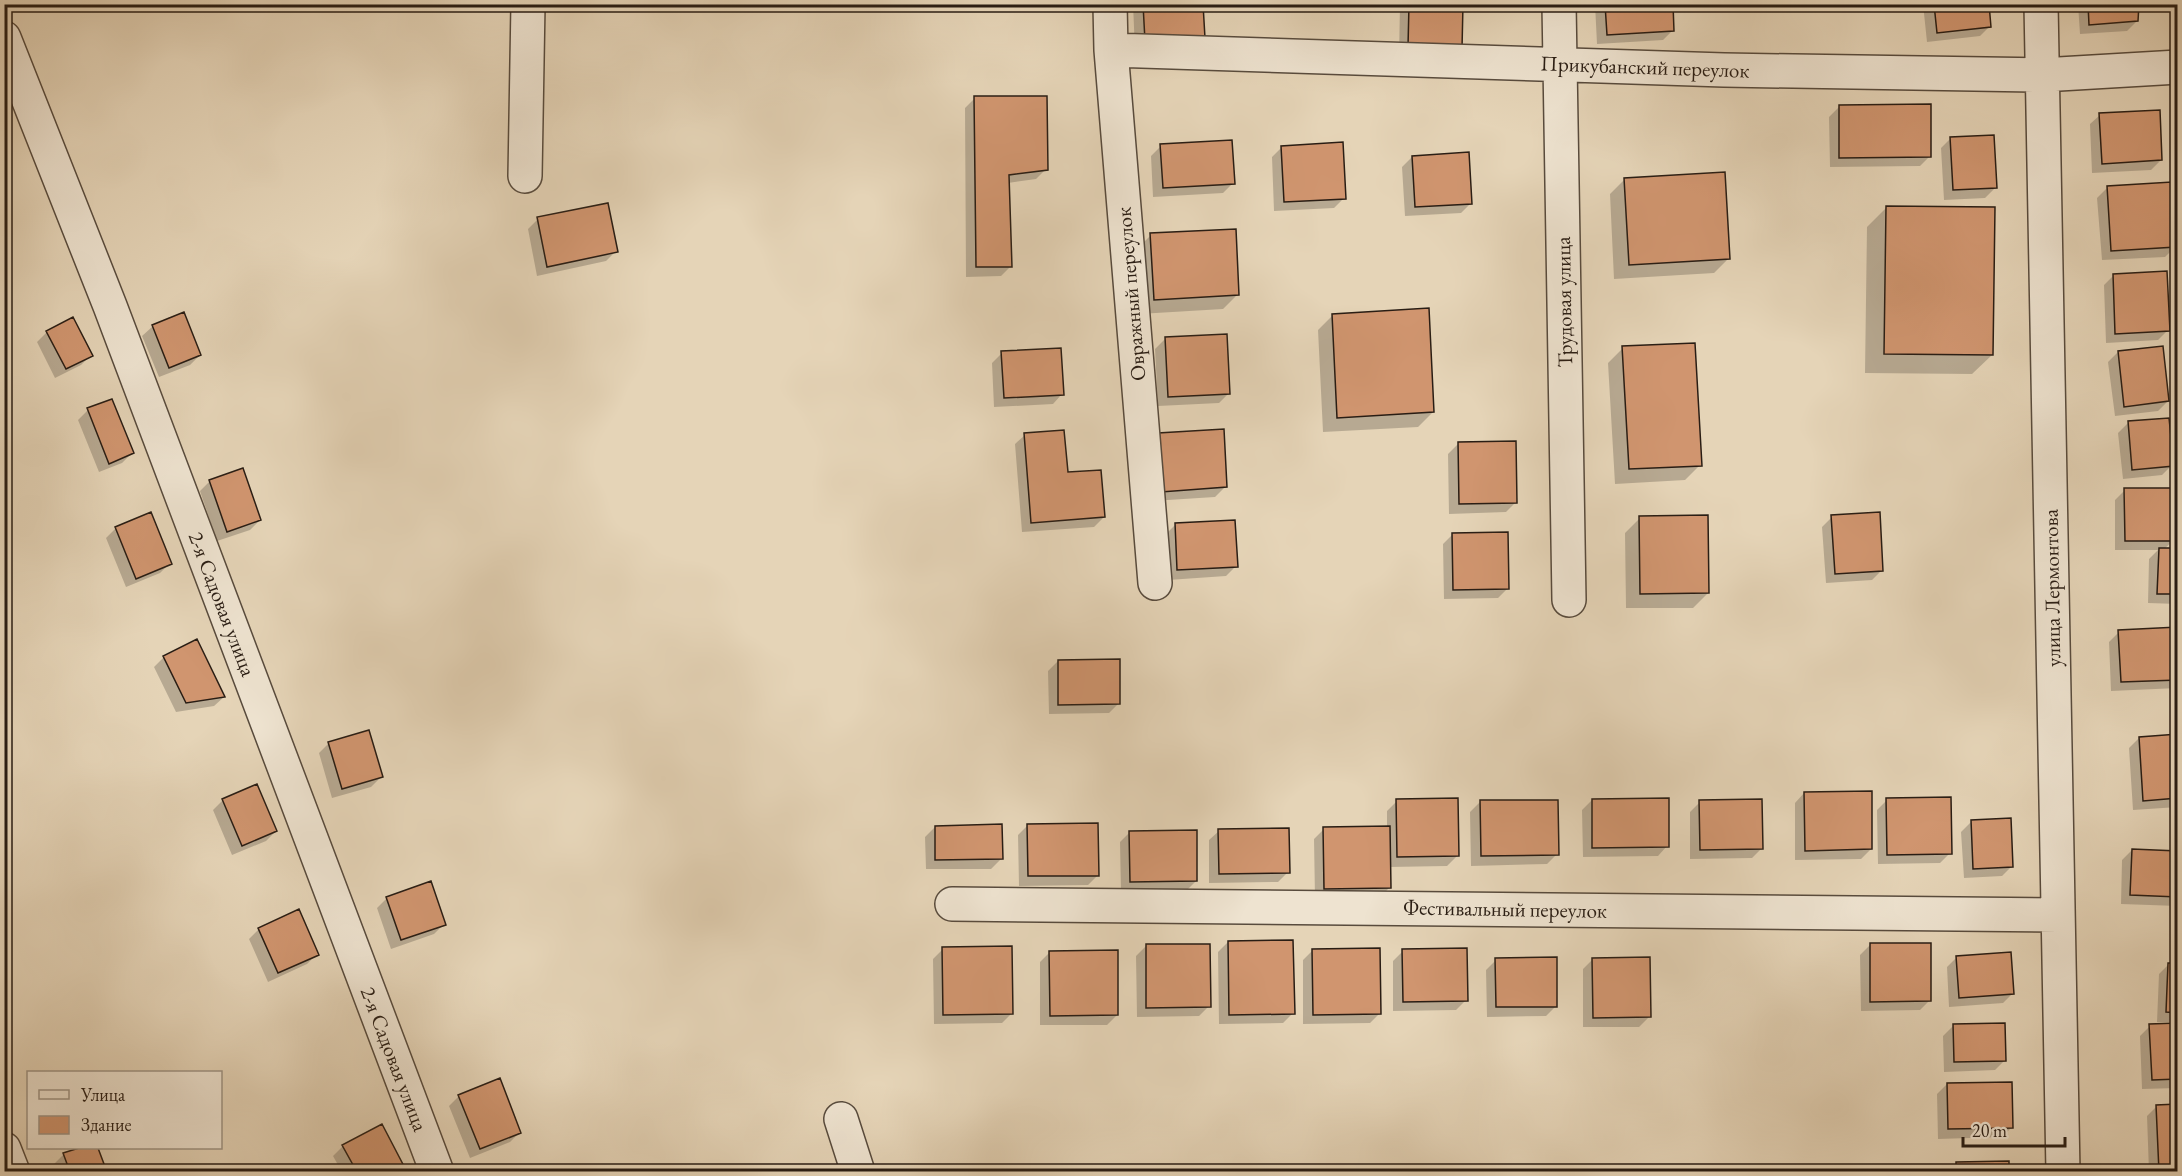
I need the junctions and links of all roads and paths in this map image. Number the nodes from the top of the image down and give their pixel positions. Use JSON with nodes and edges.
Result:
{"nodes":[{"id":1,"x":528,"y":4,"type":"edge"},
{"id":2,"x":1110,"y":4,"type":"edge"},
{"id":3,"x":1559,"y":4,"type":"edge"},
{"id":4,"x":2041,"y":4,"type":"edge"},
{"id":5,"x":4,"y":38,"type":"edge"},
{"id":6,"x":1112,"y":50,"type":"junction"},
{"id":7,"x":1560,"y":64,"type":"junction"},
{"id":8,"x":2178,"y":67,"type":"edge"},
{"id":9,"x":2042,"y":75,"type":"junction"},
{"id":10,"x":525,"y":176,"type":"dead end"},
{"id":11,"x":1155,"y":583,"type":"dead end"},
{"id":12,"x":1569,"y":600,"type":"dead end"},
{"id":13,"x":952,"y":904,"type":"dead end"},
{"id":14,"x":2058,"y":915,"type":"junction"},
{"id":15,"x":841,"y":1119,"type":"dead end"},
{"id":16,"x":4,"y":1149,"type":"edge"},
{"id":17,"x":13,"y":1172,"type":"edge"},
{"id":18,"x":436,"y":1172,"type":"edge"},
{"id":19,"x":858,"y":1172,"type":"edge"},
{"id":20,"x":2063,"y":1172,"type":"edge"}],
"edges":[{"from":1,"to":10,"type":"street"},
{"from":2,"to":6,"type":"street","name":"Овражный переулок"},
{"from":3,"to":7,"type":"street","name":"Трудовая улица"},
{"from":4,"to":9,"type":"street","name":"улица Лермонтова"},
{"from":5,"to":18,"type":"street","name":"2-я Садовая улица"},
{"from":6,"to":7,"type":"street","name":"Прикубанский переулок"},
{"from":6,"to":11,"type":"street","name":"Овражный переулок"},
{"from":7,"to":9,"type":"street","name":"Прикубанский переулок"},
{"from":7,"to":12,"type":"street","name":"Трудовая улица"},
{"from":8,"to":9,"type":"street","name":"Прикубанский переулок"},
{"from":9,"to":14,"type":"street","name":"улица Лермонтова"},
{"from":13,"to":14,"type":"street","name":"Фестивальный переулок"},
{"from":14,"to":20,"type":"street","name":"улица Лермонтова"},
{"from":15,"to":19,"type":"street"},
{"from":16,"to":17,"type":"street"}]}
